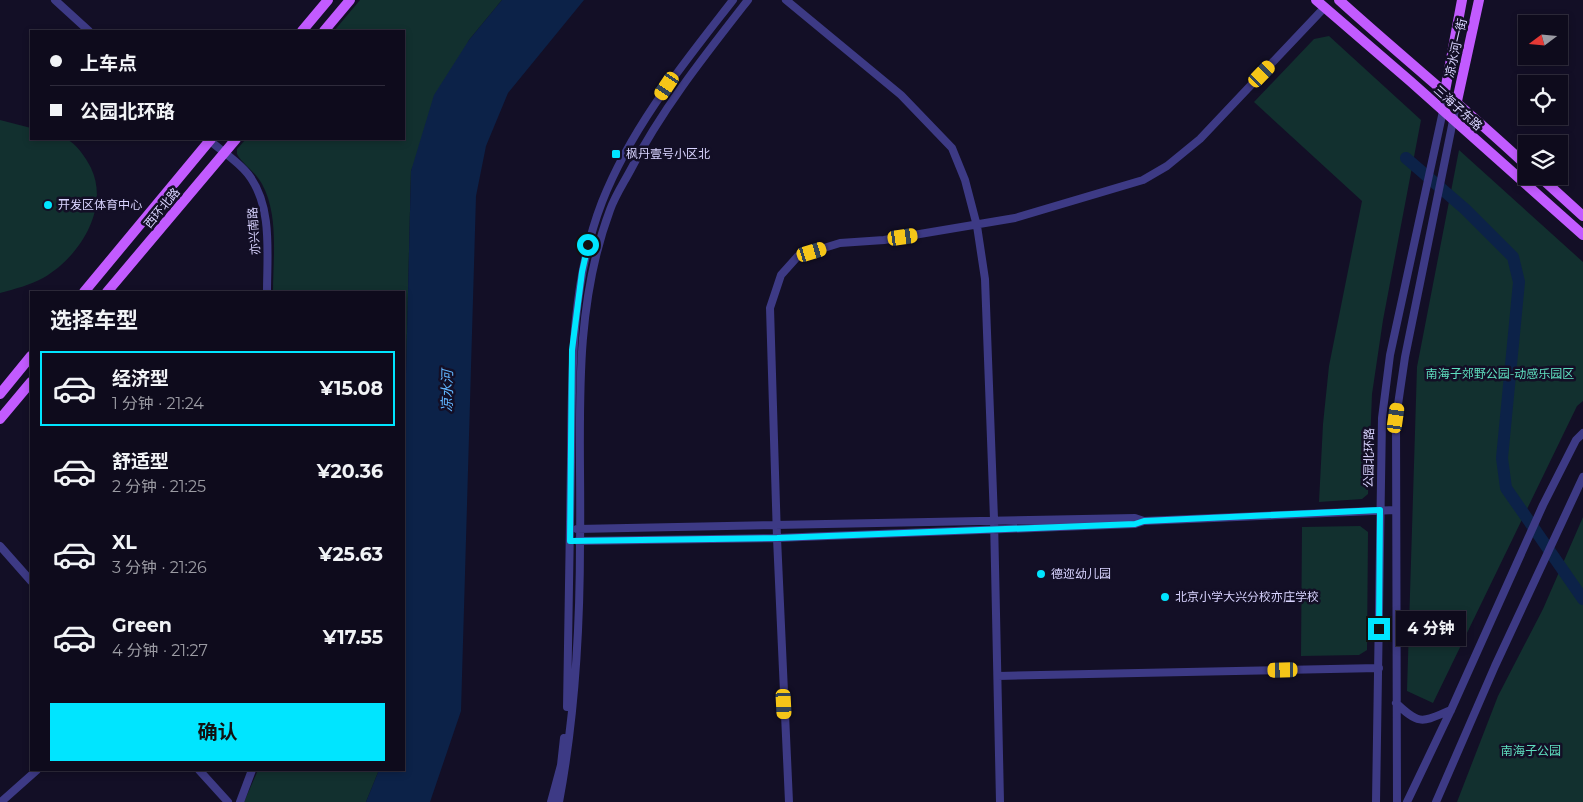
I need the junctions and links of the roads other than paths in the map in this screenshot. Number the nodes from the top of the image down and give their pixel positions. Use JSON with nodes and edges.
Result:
{"nodes":[{"id":1,"x":55,"y":0,"type":"edge"},
{"id":2,"x":328,"y":0,"type":"edge"},
{"id":3,"x":350,"y":0,"type":"edge"},
{"id":4,"x":733,"y":0,"type":"edge"},
{"id":5,"x":748,"y":0,"type":"edge"},
{"id":6,"x":786,"y":0,"type":"edge"},
{"id":7,"x":1316,"y":0,"type":"edge"},
{"id":8,"x":1339,"y":0,"type":"edge"},
{"id":9,"x":1462,"y":0,"type":"edge"},
{"id":10,"x":1479,"y":0,"type":"edge"},
{"id":11,"x":1324,"y":8,"type":"junction"},
{"id":12,"x":88,"y":30,"type":"edge"},
{"id":13,"x":303,"y":30,"type":"edge"},
{"id":14,"x":325,"y":30,"type":"edge"},
{"id":15,"x":1445,"y":91,"type":"junction"},
{"id":16,"x":1457,"y":101,"type":"junction"},
{"id":17,"x":1443,"y":111,"type":"junction"},
{"id":18,"x":1453,"y":119,"type":"junction"},
{"id":19,"x":209,"y":140,"type":"edge"},
{"id":20,"x":211,"y":140,"type":"edge"},
{"id":21,"x":235,"y":140,"type":"edge"},
{"id":22,"x":224,"y":154,"type":"junction"},
{"id":23,"x":1518,"y":158,"type":"edge"},
{"id":24,"x":1549,"y":185,"type":"edge"},
{"id":25,"x":1583,"y":216,"type":"edge"},
{"id":26,"x":977,"y":226,"type":"junction"},
{"id":27,"x":1583,"y":236,"type":"edge"},
{"id":28,"x":85,"y":291,"type":"edge"},
{"id":29,"x":108,"y":291,"type":"edge"},
{"id":30,"x":268,"y":291,"type":"edge"},
{"id":31,"x":30,"y":357,"type":"edge"},
{"id":32,"x":30,"y":383,"type":"edge"},
{"id":33,"x":0,"y":394,"type":"edge"},
{"id":34,"x":0,"y":419,"type":"edge"},
{"id":35,"x":1583,"y":433,"type":"edge"},
{"id":36,"x":1583,"y":477,"type":"edge"},
{"id":37,"x":1380,"y":510,"type":"junction"},
{"id":38,"x":1395,"y":510,"type":"junction"},
{"id":39,"x":994,"y":519,"type":"junction"},
{"id":40,"x":1144,"y":521,"type":"junction"},
{"id":41,"x":777,"y":526,"type":"junction"},
{"id":42,"x":580,"y":528,"type":"junction"},
{"id":43,"x":570,"y":529,"type":"junction"},
{"id":44,"x":994,"y":529,"type":"junction"},
{"id":45,"x":777,"y":538,"type":"junction"},
{"id":46,"x":570,"y":541,"type":"junction"},
{"id":47,"x":580,"y":541,"type":"junction"},
{"id":48,"x":0,"y":546,"type":"edge"},
{"id":49,"x":30,"y":580,"type":"edge"},
{"id":50,"x":1378,"y":668,"type":"junction"},
{"id":51,"x":998,"y":676,"type":"junction"},
{"id":52,"x":1396,"y":703,"type":"junction"},
{"id":53,"x":1451,"y":710,"type":"junction"},
{"id":54,"x":36,"y":771,"type":"edge"},
{"id":55,"x":200,"y":771,"type":"edge"},
{"id":56,"x":252,"y":771,"type":"edge"},
{"id":57,"x":7,"y":800,"type":"edge"},
{"id":58,"x":228,"y":802,"type":"edge"},
{"id":59,"x":240,"y":802,"type":"edge"},
{"id":60,"x":551,"y":802,"type":"edge"},
{"id":61,"x":559,"y":802,"type":"edge"},
{"id":62,"x":789,"y":802,"type":"edge"},
{"id":63,"x":1000,"y":802,"type":"edge"},
{"id":64,"x":1376,"y":802,"type":"edge"},
{"id":65,"x":1397,"y":802,"type":"edge"},
{"id":66,"x":1407,"y":802,"type":"edge"},
{"id":67,"x":1436,"y":802,"type":"edge"}],
"edges":[{"from":1,"to":12,"type":"street"},
{"from":2,"to":13,"type":"main road"},
{"from":3,"to":14,"type":"main road"},
{"from":4,"to":43,"type":"street"},
{"from":5,"to":42,"type":"street"},
{"from":6,"to":26,"type":"street"},
{"from":7,"to":11,"type":"main road","name":"三海子东路"},
{"from":8,"to":15,"type":"main road","name":"三海子东路"},
{"from":9,"to":15,"type":"main road","name":"凉水河一街"},
{"from":10,"to":16,"type":"main road","name":"凉水河一街"},
{"from":11,"to":17,"type":"main road","name":"三海子东路"},
{"from":11,"to":26,"type":"street"},
{"from":15,"to":16,"type":"main road","name":"三海子东路"},
{"from":15,"to":17,"type":"street","name":"公园北环路"},
{"from":16,"to":18,"type":"street"},
{"from":16,"to":23,"type":"main road","name":"三海子东路"},
{"from":17,"to":18,"type":"main road","name":"三海子东路"},
{"from":17,"to":37,"type":"street","name":"公园北环路"},
{"from":18,"to":27,"type":"main road","name":"三海子东路"},
{"from":18,"to":38,"type":"street"},
{"from":19,"to":28,"type":"main road","name":"西环北路"},
{"from":20,"to":22,"type":"street","name":"亦兴南路"},
{"from":21,"to":22,"type":"main road","name":"西环北路"},
{"from":22,"to":29,"type":"main road","name":"西环北路"},
{"from":22,"to":30,"type":"street","name":"亦兴南路"},
{"from":24,"to":25,"type":"main road"},
{"from":26,"to":39,"type":"street"},
{"from":26,"to":41,"type":"street"},
{"from":31,"to":33,"type":"main road"},
{"from":32,"to":34,"type":"main road"},
{"from":35,"to":53,"type":"street"},
{"from":36,"to":67,"type":"street"},
{"from":37,"to":38,"type":"street"},
{"from":37,"to":40,"type":"street"},
{"from":37,"to":50,"type":"street","name":"公园北环路"},
{"from":38,"to":52,"type":"street"},
{"from":39,"to":40,"type":"street"},
{"from":39,"to":41,"type":"street"},
{"from":39,"to":44,"type":"street"},
{"from":40,"to":44,"type":"street"},
{"from":41,"to":42,"type":"street"},
{"from":41,"to":45,"type":"street"},
{"from":42,"to":43,"type":"street"},
{"from":42,"to":47,"type":"street"},
{"from":43,"to":46,"type":"street"},
{"from":44,"to":45,"type":"street"},
{"from":44,"to":51,"type":"street"},
{"from":45,"to":47,"type":"street"},
{"from":45,"to":62,"type":"street"},
{"from":46,"to":47,"type":"street"},
{"from":46,"to":60,"type":"street"},
{"from":47,"to":61,"type":"street"},
{"from":48,"to":49,"type":"street"},
{"from":50,"to":51,"type":"street"},
{"from":50,"to":64,"type":"street","name":"公园北环路"},
{"from":51,"to":63,"type":"street"},
{"from":52,"to":53,"type":"street"},
{"from":52,"to":65,"type":"street"},
{"from":53,"to":66,"type":"street"},
{"from":54,"to":57,"type":"street"},
{"from":55,"to":58,"type":"street"},
{"from":56,"to":59,"type":"street"}]}
